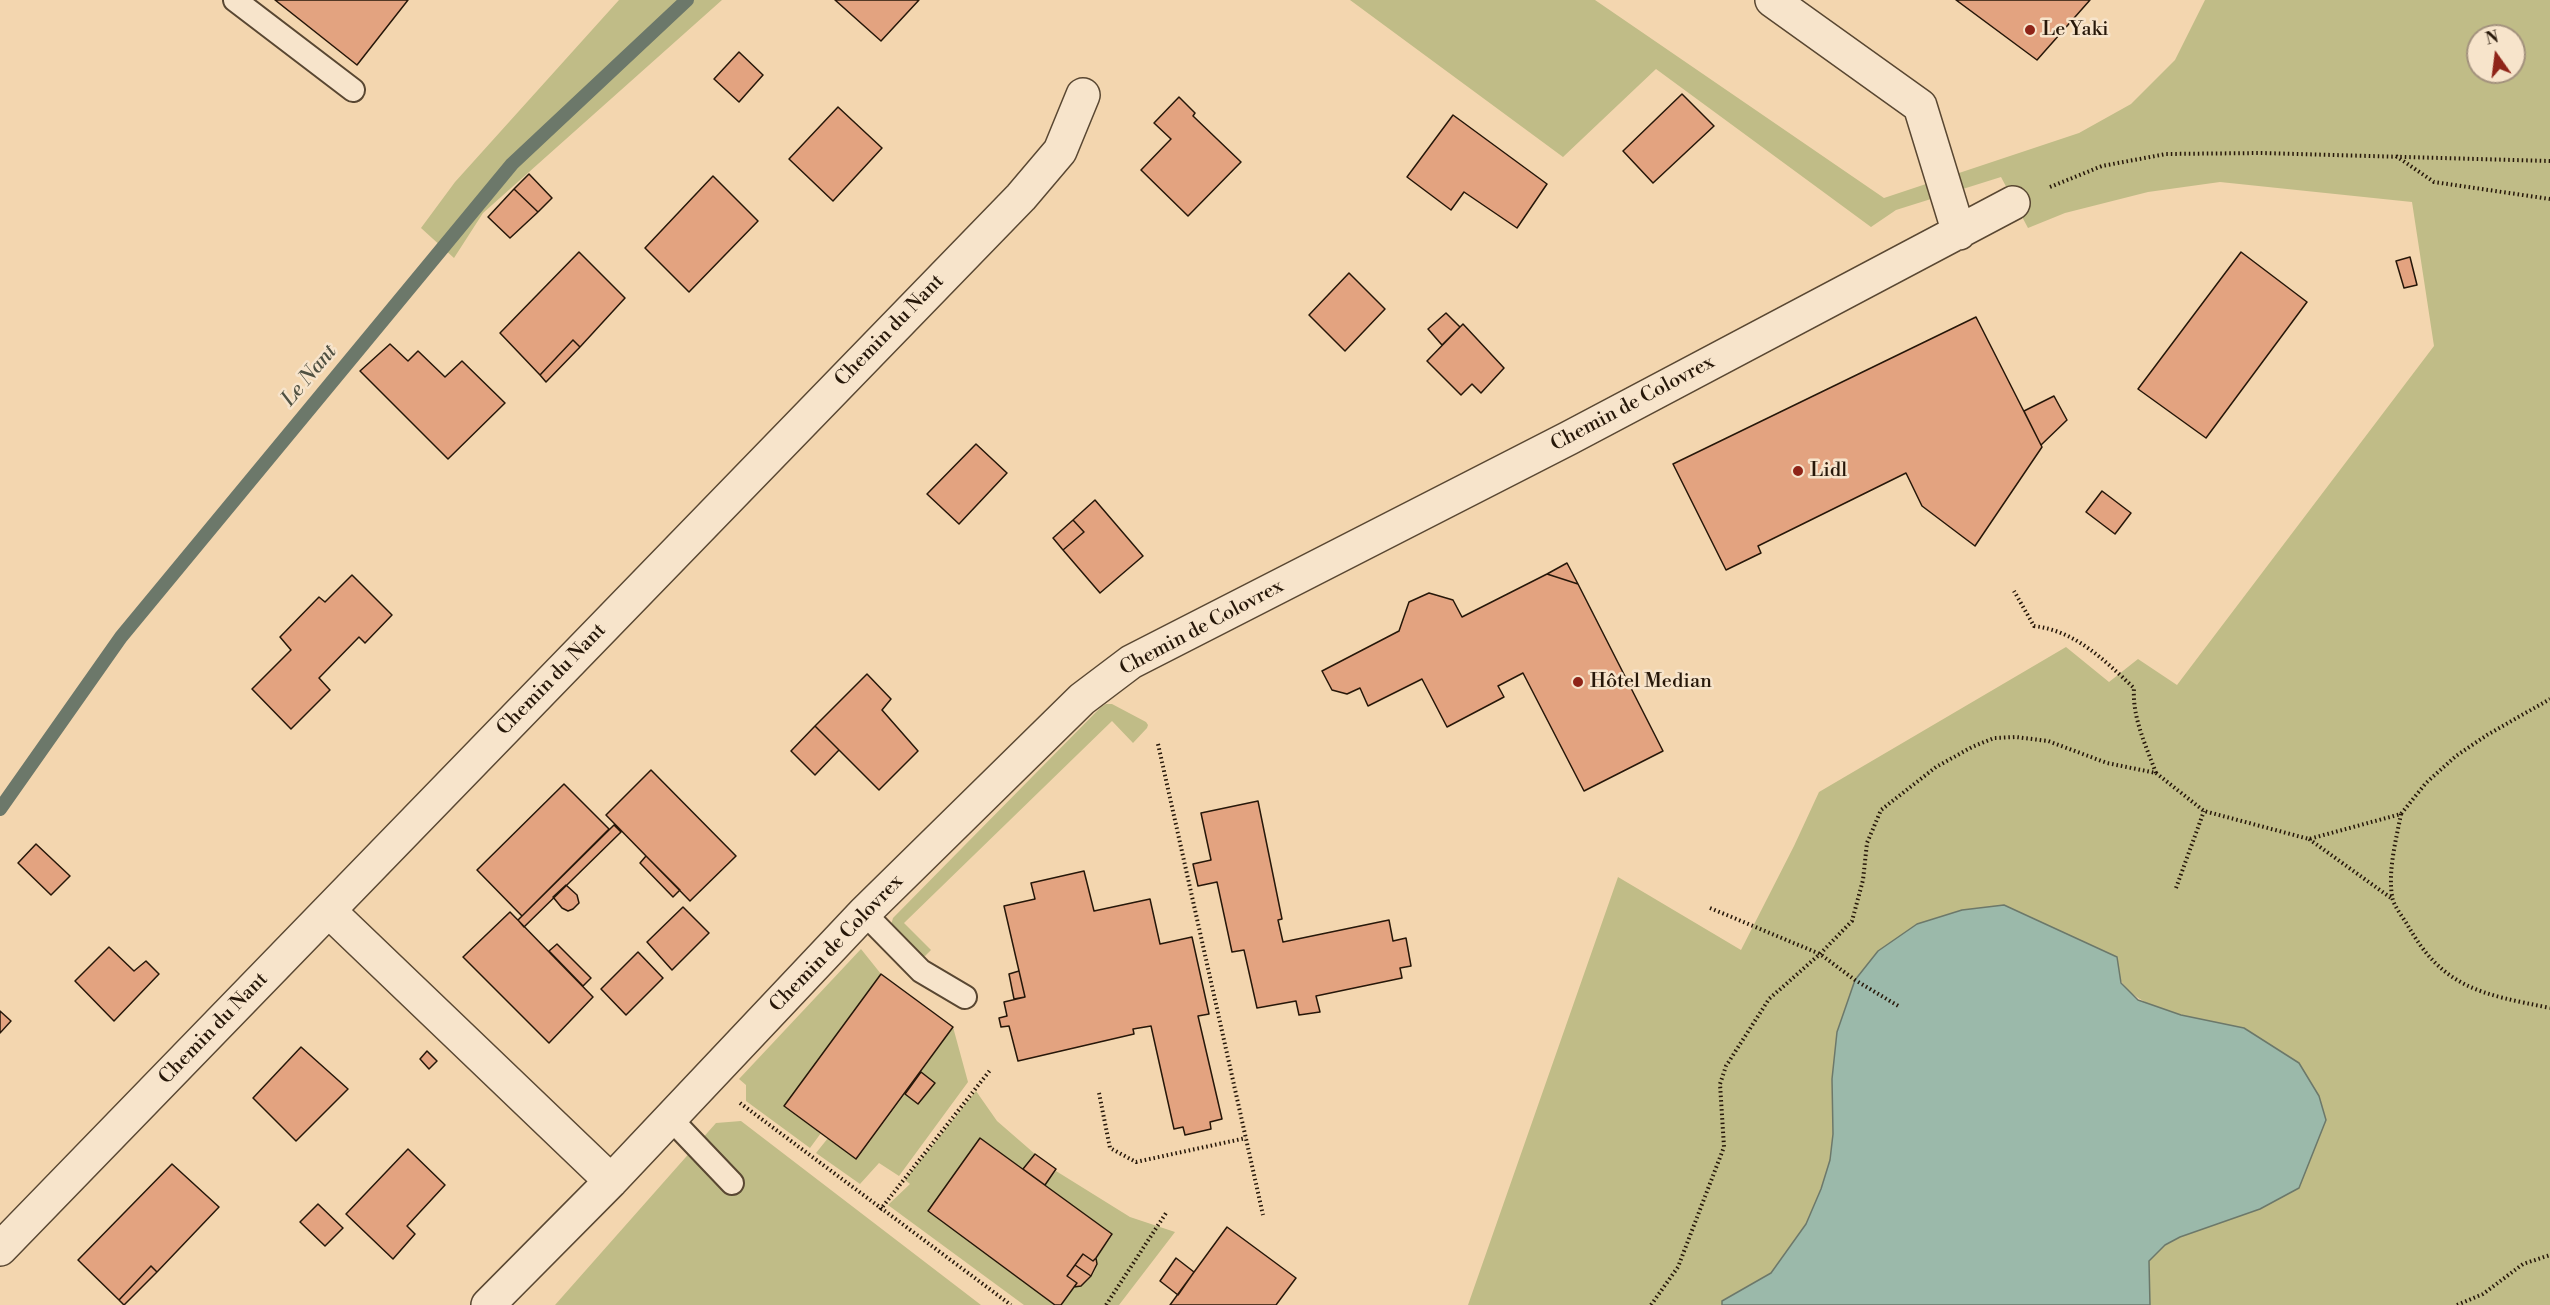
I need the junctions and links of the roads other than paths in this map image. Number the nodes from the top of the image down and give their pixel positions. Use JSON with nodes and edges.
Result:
{"nodes":[{"id":1,"x":234,"y":0,"type":"edge"},
{"id":2,"x":1772,"y":0,"type":"edge"},
{"id":3,"x":353,"y":90,"type":"dead end"},
{"id":4,"x":1083,"y":95,"type":"dead end"},
{"id":5,"x":2013,"y":203,"type":"road end"},
{"id":6,"x":1959,"y":233,"type":"junction"},
{"id":7,"x":329,"y":911,"type":"junction"},
{"id":8,"x":864,"y":913,"type":"junction"},
{"id":9,"x":965,"y":997,"type":"dead end"},
{"id":10,"x":670,"y":1118,"type":"junction"},
{"id":11,"x":611,"y":1181,"type":"junction"},
{"id":12,"x":732,"y":1183,"type":"dead end"},
{"id":13,"x":0,"y":1250,"type":"edge"},
{"id":14,"x":488,"y":1305,"type":"edge"}],
"edges":[{"from":1,"to":3,"type":"lane"},
{"from":2,"to":6,"type":"street"},
{"from":4,"to":7,"type":"street","name":"Chemin du Nant"},
{"from":5,"to":6,"type":"street","name":"Chemin de Colovrex"},
{"from":6,"to":8,"type":"street","name":"Chemin de Colovrex"},
{"from":7,"to":11,"type":"street"},
{"from":7,"to":13,"type":"street","name":"Chemin du Nant"},
{"from":8,"to":9,"type":"lane"},
{"from":8,"to":10,"type":"street","name":"Chemin de Colovrex"},
{"from":10,"to":11,"type":"street","name":"Chemin de Colovrex"},
{"from":10,"to":12,"type":"lane"},
{"from":11,"to":14,"type":"street","name":"Chemin de Colovrex"}]}
